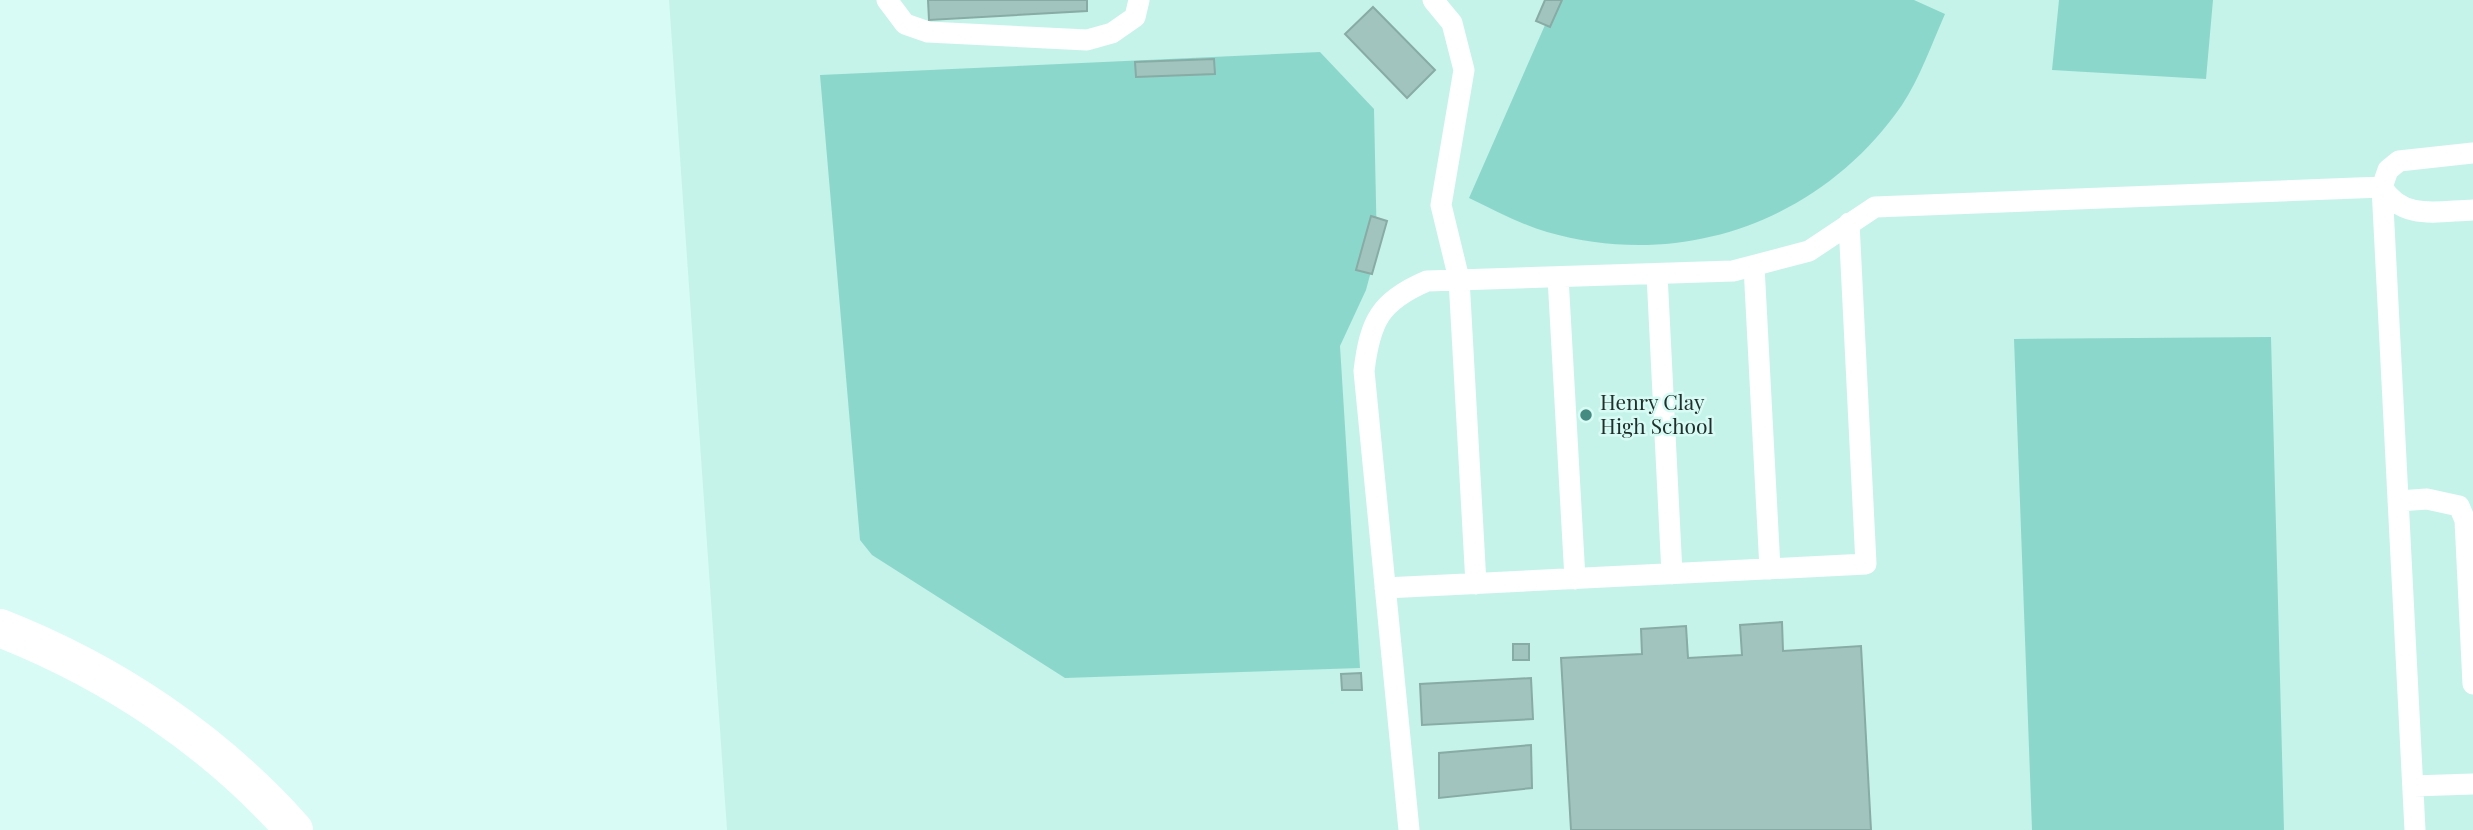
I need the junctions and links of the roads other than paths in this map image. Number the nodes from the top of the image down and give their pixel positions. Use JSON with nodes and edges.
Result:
{"nodes":[{"id":1,"x":887,"y":0,"type":"edge"},
{"id":2,"x":1139,"y":0,"type":"edge"},
{"id":3,"x":1433,"y":0,"type":"edge"},
{"id":4,"x":2473,"y":153,"type":"edge"},
{"id":5,"x":2382,"y":187,"type":"junction"},
{"id":6,"x":2473,"y":210,"type":"edge"},
{"id":7,"x":1849,"y":223,"type":"junction"},
{"id":8,"x":1754,"y":266,"type":"junction"},
{"id":9,"x":1657,"y":274,"type":"junction"},
{"id":10,"x":1558,"y":276,"type":"junction"},
{"id":11,"x":1459,"y":279,"type":"junction"},
{"id":12,"x":2398,"y":501,"type":"junction"},
{"id":13,"x":1770,"y":569,"type":"junction"},
{"id":14,"x":1672,"y":574,"type":"junction"},
{"id":15,"x":1575,"y":579,"type":"junction"},
{"id":16,"x":1476,"y":584,"type":"junction"},
{"id":17,"x":1385,"y":589,"type":"junction"},
{"id":18,"x":0,"y":628,"type":"edge"},
{"id":19,"x":2473,"y":684,"type":"edge"},
{"id":20,"x":2473,"y":784,"type":"edge"},
{"id":21,"x":2413,"y":786,"type":"junction"},
{"id":22,"x":294,"y":830,"type":"edge"},
{"id":23,"x":1409,"y":830,"type":"edge"},
{"id":24,"x":2415,"y":830,"type":"edge"}],
"edges":[{"from":1,"to":2,"type":"lane"},
{"from":3,"to":11,"type":"lane"},
{"from":4,"to":5,"type":"lane"},
{"from":5,"to":6,"type":"lane"},
{"from":5,"to":7,"type":"lane"},
{"from":5,"to":12,"type":"lane"},
{"from":7,"to":8,"type":"lane"},
{"from":7,"to":13,"type":"lane"},
{"from":8,"to":9,"type":"lane"},
{"from":8,"to":13,"type":"lane"},
{"from":9,"to":10,"type":"lane"},
{"from":9,"to":14,"type":"lane"},
{"from":10,"to":11,"type":"lane"},
{"from":10,"to":15,"type":"lane"},
{"from":11,"to":16,"type":"lane"},
{"from":11,"to":17,"type":"lane"},
{"from":12,"to":19,"type":"lane"},
{"from":12,"to":21,"type":"lane"},
{"from":13,"to":14,"type":"lane"},
{"from":14,"to":15,"type":"lane"},
{"from":15,"to":16,"type":"lane"},
{"from":16,"to":17,"type":"lane"},
{"from":17,"to":23,"type":"lane"},
{"from":18,"to":22,"type":"street"},
{"from":20,"to":21,"type":"lane"},
{"from":21,"to":24,"type":"lane"}]}
